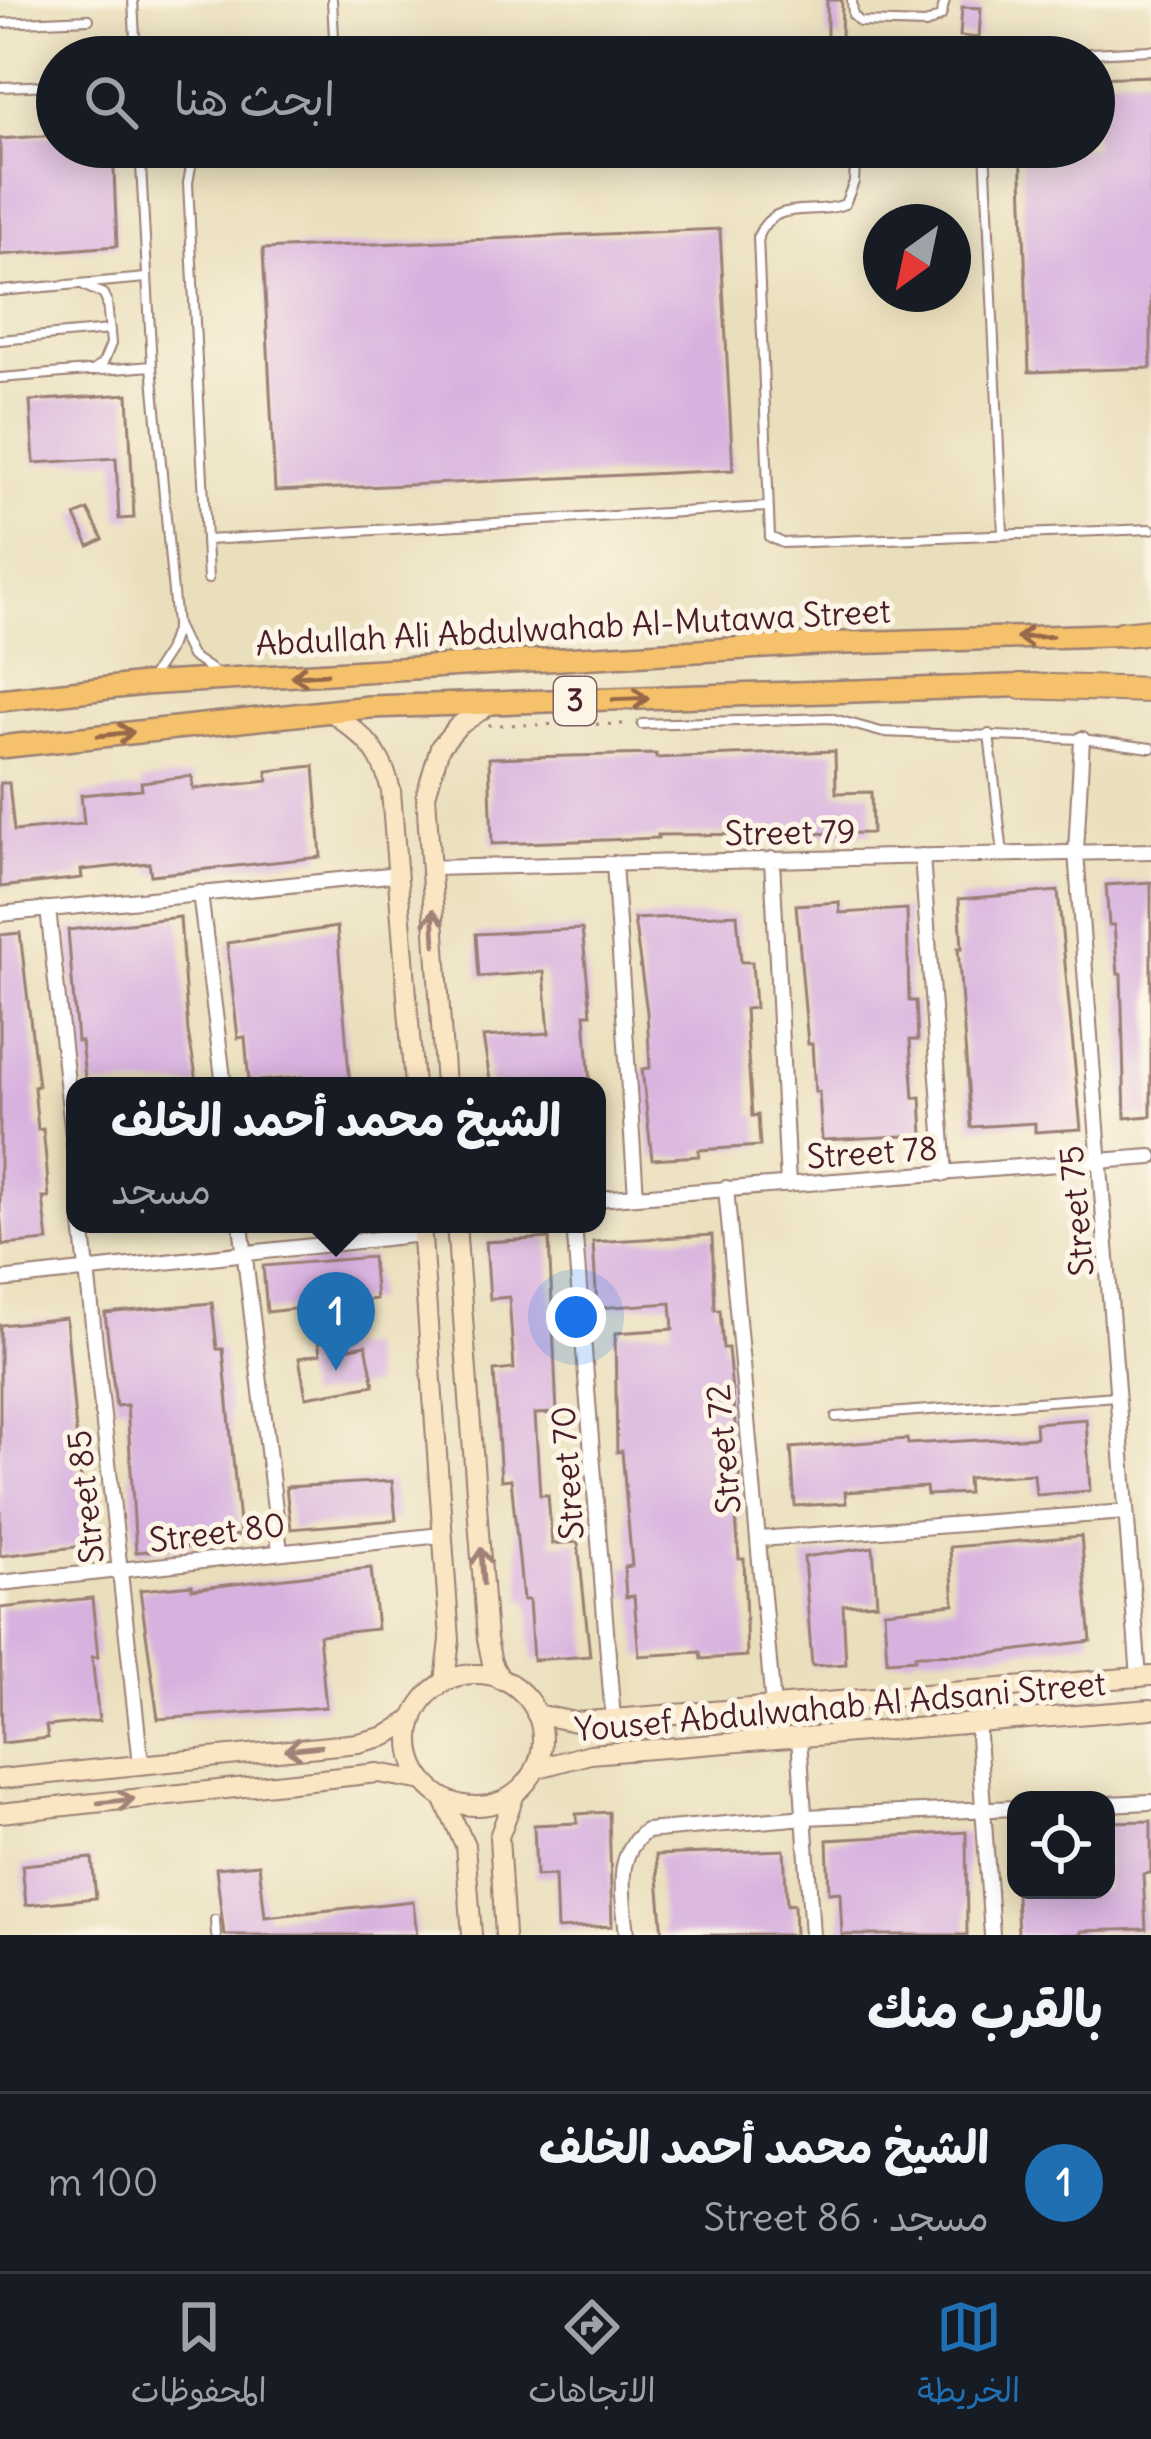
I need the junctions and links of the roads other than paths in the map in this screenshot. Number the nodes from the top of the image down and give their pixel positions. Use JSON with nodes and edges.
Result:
{"nodes":[{"id":1,"x":133,"y":0,"type":"edge"},
{"id":2,"x":332,"y":0,"type":"edge"},
{"id":3,"x":852,"y":0,"type":"edge"},
{"id":4,"x":945,"y":0,"type":"edge"},
{"id":5,"x":89,"y":19,"type":"dead end"},
{"id":6,"x":0,"y":23,"type":"edge"},
{"id":7,"x":135,"y":36,"type":"edge"},
{"id":8,"x":333,"y":36,"type":"edge"},
{"id":9,"x":1151,"y":50,"type":"edge"},
{"id":10,"x":1115,"y":52,"type":"edge"},
{"id":11,"x":36,"y":86,"type":"edge"},
{"id":12,"x":0,"y":87,"type":"edge"},
{"id":13,"x":141,"y":168,"type":"edge"},
{"id":14,"x":191,"y":168,"type":"edge"},
{"id":15,"x":855,"y":168,"type":"edge"},
{"id":16,"x":986,"y":168,"type":"edge"},
{"id":17,"x":146,"y":278,"type":"junction"},
{"id":18,"x":84,"y":285,"type":"junction"},
{"id":19,"x":0,"y":291,"type":"edge"},
{"id":20,"x":110,"y":330,"type":"junction"},
{"id":21,"x":0,"y":340,"type":"edge"},
{"id":22,"x":152,"y":366,"type":"junction"},
{"id":23,"x":92,"y":372,"type":"junction"},
{"id":24,"x":0,"y":378,"type":"edge"},
{"id":25,"x":766,"y":507,"type":"junction"},
{"id":26,"x":1151,"y":529,"type":"edge"},
{"id":27,"x":1003,"y":534,"type":"junction"},
{"id":28,"x":207,"y":540,"type":"junction"},
{"id":29,"x":208,"y":579,"type":"dead end"},
{"id":30,"x":176,"y":625,"type":"junction"},
{"id":31,"x":1151,"y":633,"type":"edge"},
{"id":32,"x":1122,"y":634,"type":"joint"},
{"id":33,"x":241,"y":679,"type":"junction"},
{"id":34,"x":145,"y":685,"type":"junction"},
{"id":35,"x":1151,"y":685,"type":"edge"},
{"id":36,"x":1020,"y":686,"type":"joint"},
{"id":37,"x":0,"y":700,"type":"edge"},
{"id":38,"x":492,"y":704,"type":"junction"},
{"id":39,"x":330,"y":711,"type":"junction"},
{"id":40,"x":642,"y":724,"type":"road end"},
{"id":41,"x":989,"y":734,"type":"junction"},
{"id":42,"x":1082,"y":739,"type":"junction"},
{"id":43,"x":0,"y":747,"type":"edge"},
{"id":44,"x":1151,"y":748,"type":"edge"},
{"id":45,"x":391,"y":791,"type":"junction"},
{"id":46,"x":426,"y":795,"type":"junction"},
{"id":47,"x":1151,"y":851,"type":"edge"},
{"id":48,"x":1076,"y":852,"type":"junction"},
{"id":49,"x":1003,"y":854,"type":"junction"},
{"id":50,"x":922,"y":856,"type":"junction"},
{"id":51,"x":772,"y":859,"type":"junction"},
{"id":52,"x":614,"y":863,"type":"junction"},
{"id":53,"x":430,"y":868,"type":"junction"},
{"id":54,"x":399,"y":874,"type":"junction"},
{"id":55,"x":200,"y":893,"type":"junction"},
{"id":56,"x":48,"y":909,"type":"junction"},
{"id":57,"x":0,"y":914,"type":"edge"},
{"id":58,"x":406,"y":993,"type":"junction"},
{"id":59,"x":437,"y":994,"type":"junction"},
{"id":60,"x":411,"y":1042,"type":"junction"},
{"id":61,"x":442,"y":1042,"type":"junction"},
{"id":62,"x":66,"y":1077,"type":"edge"},
{"id":63,"x":223,"y":1077,"type":"edge"},
{"id":64,"x":413,"y":1077,"type":"edge"},
{"id":65,"x":445,"y":1077,"type":"edge"},
{"id":66,"x":1151,"y":1157,"type":"edge"},
{"id":67,"x":1099,"y":1162,"type":"junction"},
{"id":68,"x":945,"y":1174,"type":"junction"},
{"id":69,"x":788,"y":1185,"type":"junction"},
{"id":70,"x":726,"y":1189,"type":"junction"},
{"id":71,"x":636,"y":1196,"type":"junction"},
{"id":72,"x":606,"y":1198,"type":"edge"},
{"id":73,"x":83,"y":1233,"type":"edge"},
{"id":74,"x":242,"y":1233,"type":"edge"},
{"id":75,"x":391,"y":1233,"type":"edge"},
{"id":76,"x":422,"y":1233,"type":"edge"},
{"id":77,"x":457,"y":1233,"type":"edge"},
{"id":78,"x":575,"y":1233,"type":"edge"},
{"id":79,"x":245,"y":1252,"type":"junction"},
{"id":80,"x":88,"y":1271,"type":"junction"},
{"id":81,"x":0,"y":1280,"type":"edge"},
{"id":82,"x":466,"y":1359,"type":"junction"},
{"id":83,"x":430,"y":1365,"type":"junction"},
{"id":84,"x":1118,"y":1396,"type":"junction"},
{"id":85,"x":433,"y":1408,"type":"junction"},
{"id":86,"x":470,"y":1412,"type":"junction"},
{"id":87,"x":836,"y":1417,"type":"dead end"},
{"id":88,"x":1126,"y":1512,"type":"junction"},
{"id":89,"x":441,"y":1535,"type":"junction"},
{"id":90,"x":759,"y":1539,"type":"junction"},
{"id":91,"x":280,"y":1551,"type":"junction"},
{"id":92,"x":120,"y":1570,"type":"junction"},
{"id":93,"x":0,"y":1583,"type":"edge"},
{"id":94,"x":1145,"y":1677,"type":"edge"},
{"id":95,"x":501,"y":1680,"type":"junction"},
{"id":96,"x":446,"y":1682,"type":"junction"},
{"id":97,"x":916,"y":1694,"type":"junction"},
{"id":98,"x":873,"y":1698,"type":"junction"},
{"id":99,"x":773,"y":1706,"type":"junction"},
{"id":100,"x":1151,"y":1709,"type":"edge"},
{"id":101,"x":536,"y":1714,"type":"junction"},
{"id":102,"x":414,"y":1718,"type":"junction"},
{"id":103,"x":613,"y":1719,"type":"junction"},
{"id":104,"x":977,"y":1722,"type":"junction"},
{"id":105,"x":923,"y":1726,"type":"junction"},
{"id":106,"x":869,"y":1731,"type":"junction"},
{"id":107,"x":799,"y":1737,"type":"junction"},
{"id":108,"x":376,"y":1739,"type":"junction"},
{"id":109,"x":141,"y":1764,"type":"junction"},
{"id":110,"x":536,"y":1769,"type":"junction"},
{"id":111,"x":378,"y":1773,"type":"junction"},
{"id":112,"x":0,"y":1779,"type":"edge"},
{"id":113,"x":424,"y":1781,"type":"junction"},
{"id":114,"x":514,"y":1794,"type":"junction"},
{"id":115,"x":443,"y":1798,"type":"junction"},
{"id":116,"x":1151,"y":1802,"type":"edge"},
{"id":117,"x":1115,"y":1804,"type":"edge"},
{"id":118,"x":1007,"y":1809,"type":"edge"},
{"id":119,"x":984,"y":1810,"type":"junction"},
{"id":120,"x":0,"y":1813,"type":"edge"},
{"id":121,"x":805,"y":1817,"type":"junction"},
{"id":122,"x":465,"y":1845,"type":"junction"},
{"id":123,"x":499,"y":1847,"type":"junction"},
{"id":124,"x":215,"y":1920,"type":"dead end"},
{"id":125,"x":216,"y":1935,"type":"edge"},
{"id":126,"x":472,"y":1935,"type":"edge"},
{"id":127,"x":505,"y":1935,"type":"edge"},
{"id":128,"x":627,"y":1935,"type":"edge"},
{"id":129,"x":812,"y":1935,"type":"edge"},
{"id":130,"x":992,"y":1935,"type":"edge"}],
"edges":[{"from":1,"to":7,"type":"lane"},
{"from":2,"to":8,"type":"lane"},
{"from":3,"to":4,"type":"lane"},
{"from":5,"to":6,"type":"lane"},
{"from":9,"to":10,"type":"lane"},
{"from":11,"to":12,"type":"lane"},
{"from":13,"to":17,"type":"lane"},
{"from":14,"to":28,"type":"lane"},
{"from":15,"to":25,"type":"lane"},
{"from":16,"to":27,"type":"lane"},
{"from":17,"to":18,"type":"lane"},
{"from":17,"to":22,"type":"lane"},
{"from":18,"to":19,"type":"lane"},
{"from":18,"to":20,"type":"lane"},
{"from":20,"to":21,"type":"lane"},
{"from":20,"to":23,"type":"lane"},
{"from":22,"to":23,"type":"lane"},
{"from":22,"to":30,"type":"lane"},
{"from":23,"to":24,"type":"lane"},
{"from":25,"to":27,"type":"lane"},
{"from":25,"to":28,"type":"lane"},
{"from":26,"to":27,"type":"lane"},
{"from":28,"to":29,"type":"lane"},
{"from":30,"to":33,"type":"lane"},
{"from":30,"to":34,"type":"lane"},
{"from":31,"to":32,"type":"highway"},
{"from":32,"to":33,"type":"main road","name":"Abdullah Ali Abdulwahab Al-Mutawa Street","number":"3","one_way":true},
{"from":33,"to":34,"type":"main road","name":"Abdullah Ali Abdulwahab Al-Mutawa Street","number":"3"},
{"from":34,"to":37,"type":"main road","name":"Abdullah Ali Abdulwahab Al-Mutawa Street","number":"3"},
{"from":35,"to":36,"type":"highway"},
{"from":38,"to":36,"type":"main road","number":"3","one_way":true},
{"from":38,"to":39,"type":"main road","number":"3"},
{"from":38,"to":46,"type":"street"},
{"from":43,"to":39,"type":"main road","number":"3","one_way":true},
{"from":39,"to":45,"type":"street"},
{"from":40,"to":41,"type":"lane"},
{"from":41,"to":42,"type":"lane"},
{"from":41,"to":49,"type":"lane"},
{"from":42,"to":44,"type":"lane"},
{"from":42,"to":48,"type":"street","name":"Street 75"},
{"from":45,"to":46,"type":"street"},
{"from":45,"to":54,"type":"street"},
{"from":46,"to":53,"type":"street"},
{"from":47,"to":48,"type":"street","name":"Street 79"},
{"from":48,"to":49,"type":"street","name":"Street 79"},
{"from":48,"to":67,"type":"street","name":"Street 75"},
{"from":49,"to":50,"type":"street","name":"Street 79"},
{"from":50,"to":51,"type":"street","name":"Street 79"},
{"from":50,"to":68,"type":"street"},
{"from":51,"to":52,"type":"street","name":"Street 79"},
{"from":51,"to":69,"type":"street"},
{"from":52,"to":53,"type":"street","name":"Street 79"},
{"from":52,"to":71,"type":"street"},
{"from":59,"to":53,"type":"street","one_way":true},
{"from":54,"to":55,"type":"street"},
{"from":54,"to":58,"type":"street"},
{"from":55,"to":56,"type":"street"},
{"from":55,"to":63,"type":"street"},
{"from":56,"to":57,"type":"street"},
{"from":56,"to":62,"type":"street"},
{"from":58,"to":59,"type":"street"},
{"from":58,"to":60,"type":"street"},
{"from":59,"to":61,"type":"street"},
{"from":60,"to":61,"type":"street"},
{"from":60,"to":64,"type":"street"},
{"from":61,"to":65,"type":"street"},
{"from":66,"to":67,"type":"street","name":"Street 78"},
{"from":67,"to":68,"type":"street","name":"Street 78"},
{"from":67,"to":84,"type":"street","name":"Street 75"},
{"from":68,"to":69,"type":"street","name":"Street 78"},
{"from":69,"to":70,"type":"street","name":"Street 78"},
{"from":70,"to":71,"type":"street","name":"Street 78"},
{"from":70,"to":90,"type":"street","name":"Street 72"},
{"from":71,"to":72,"type":"street","name":"Street 78"},
{"from":73,"to":80,"type":"street","name":"Street 85"},
{"from":74,"to":79,"type":"street"},
{"from":75,"to":79,"type":"street"},
{"from":76,"to":83,"type":"street"},
{"from":77,"to":82,"type":"street"},
{"from":78,"to":103,"type":"street","name":"Street 70"},
{"from":79,"to":80,"type":"street"},
{"from":79,"to":91,"type":"street"},
{"from":80,"to":81,"type":"street"},
{"from":80,"to":92,"type":"street","name":"Street 85"},
{"from":82,"to":83,"type":"street"},
{"from":82,"to":86,"type":"street"},
{"from":83,"to":85,"type":"street"},
{"from":84,"to":87,"type":"lane"},
{"from":84,"to":88,"type":"street","name":"Street 75"},
{"from":85,"to":86,"type":"street"},
{"from":85,"to":89,"type":"street"},
{"from":95,"to":86,"type":"street","one_way":true},
{"from":88,"to":90,"type":"street"},
{"from":88,"to":94,"type":"street","name":"Street 75"},
{"from":89,"to":91,"type":"street","name":"Street 80"},
{"from":89,"to":96,"type":"street"},
{"from":90,"to":99,"type":"street","name":"Street 72"},
{"from":91,"to":92,"type":"street","name":"Street 80"},
{"from":92,"to":93,"type":"street","name":"Street 80"},
{"from":92,"to":109,"type":"street","name":"Street 85"},
{"from":94,"to":97,"type":"street","name":"Yousef Abdulwahab Al Adsani Street"},
{"from":95,"to":96,"type":"street"},
{"from":95,"to":101,"type":"street"},
{"from":96,"to":102,"type":"street"},
{"from":97,"to":98,"type":"street","name":"Yousef Abdulwahab Al Adsani Street"},
{"from":97,"to":105,"type":"street"},
{"from":98,"to":99,"type":"street","name":"Yousef Abdulwahab Al Adsani Street"},
{"from":98,"to":106,"type":"street"},
{"from":99,"to":103,"type":"street","name":"Yousef Abdulwahab Al Adsani Street"},
{"from":100,"to":104,"type":"street","name":"Yousef Abdulwahab Al Adsani Street"},
{"from":101,"to":103,"type":"street","name":"Yousef Abdulwahab Al Adsani Street"},
{"from":101,"to":110,"type":"street"},
{"from":102,"to":108,"type":"street"},
{"from":102,"to":113,"type":"street"},
{"from":104,"to":105,"type":"street","name":"Yousef Abdulwahab Al Adsani Street"},
{"from":104,"to":119,"type":"street"},
{"from":105,"to":106,"type":"street","name":"Yousef Abdulwahab Al Adsani Street"},
{"from":106,"to":107,"type":"street","name":"Yousef Abdulwahab Al Adsani Street"},
{"from":107,"to":110,"type":"street","name":"Yousef Abdulwahab Al Adsani Street"},
{"from":107,"to":121,"type":"street"},
{"from":108,"to":109,"type":"street","one_way":true},
{"from":108,"to":111,"type":"street"},
{"from":109,"to":112,"type":"street"},
{"from":110,"to":114,"type":"street"},
{"from":111,"to":113,"type":"street"},
{"from":120,"to":111,"type":"street","one_way":true},
{"from":113,"to":115,"type":"street"},
{"from":114,"to":115,"type":"street"},
{"from":114,"to":123,"type":"street"},
{"from":115,"to":122,"type":"street"},
{"from":116,"to":117,"type":"street"},
{"from":118,"to":119,"type":"street"},
{"from":119,"to":121,"type":"street"},
{"from":119,"to":130,"type":"street"},
{"from":121,"to":128,"type":"street"},
{"from":121,"to":129,"type":"street"},
{"from":122,"to":123,"type":"street"},
{"from":122,"to":126,"type":"street"},
{"from":123,"to":127,"type":"street"},
{"from":124,"to":125,"type":"lane"}]}
